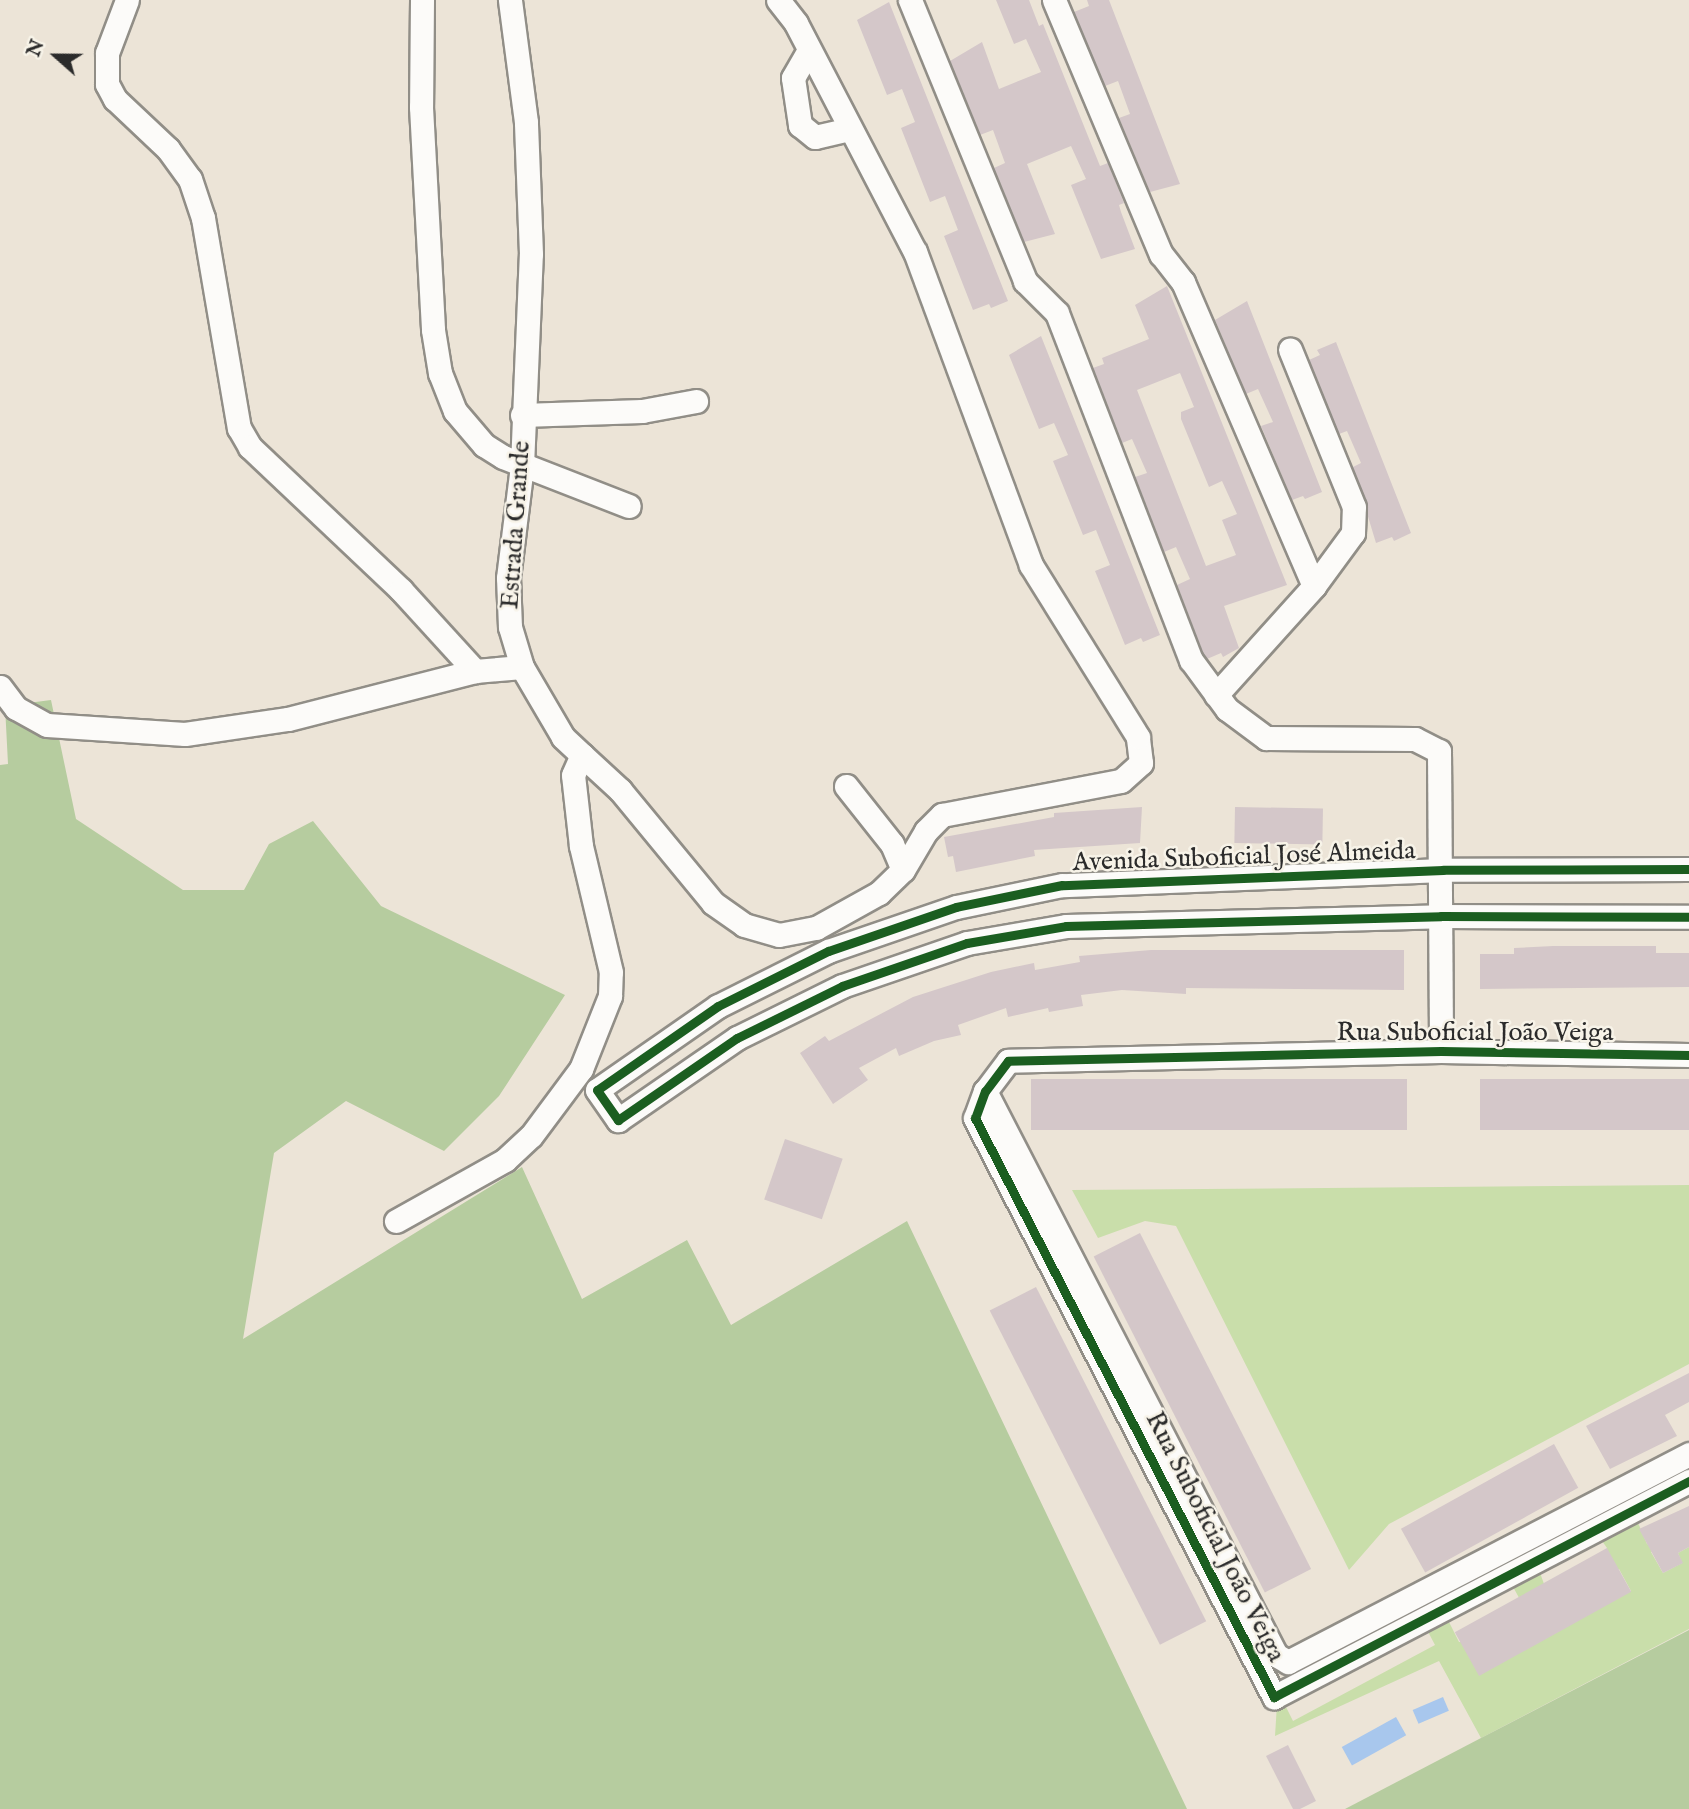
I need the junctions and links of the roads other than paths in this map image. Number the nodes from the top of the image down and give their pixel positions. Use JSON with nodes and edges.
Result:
{"nodes":[{"id":1,"x":127,"y":0,"type":"edge"},
{"id":2,"x":422,"y":0,"type":"edge"},
{"id":3,"x":510,"y":0,"type":"edge"},
{"id":4,"x":778,"y":0,"type":"edge"},
{"id":5,"x":910,"y":0,"type":"edge"},
{"id":6,"x":1054,"y":0,"type":"edge"},
{"id":7,"x":809,"y":50,"type":"junction"},
{"id":8,"x":849,"y":130,"type":"junction"},
{"id":9,"x":1290,"y":349,"type":"dead end"},
{"id":10,"x":696,"y":401,"type":"dead end"},
{"id":11,"x":522,"y":415,"type":"junction"},
{"id":12,"x":522,"y":466,"type":"junction"},
{"id":13,"x":629,"y":506,"type":"dead end"},
{"id":14,"x":1314,"y":586,"type":"junction"},
{"id":15,"x":522,"y":667,"type":"junction"},
{"id":16,"x":475,"y":671,"type":"junction"},
{"id":17,"x":0,"y":687,"type":"edge"},
{"id":18,"x":1216,"y":695,"type":"junction"},
{"id":19,"x":582,"y":755,"type":"junction"},
{"id":20,"x":846,"y":786,"type":"dead end"},
{"id":21,"x":1689,"y":869,"type":"edge"},
{"id":22,"x":903,"y":870,"type":"junction"},
{"id":23,"x":1443,"y":870,"type":"junction"},
{"id":24,"x":1441,"y":916,"type":"junction"},
{"id":25,"x":1689,"y":917,"type":"edge"},
{"id":26,"x":1441,"y":1051,"type":"junction"},
{"id":27,"x":1689,"y":1055,"type":"edge"},
{"id":28,"x":985,"y":1091,"type":"junction"},
{"id":29,"x":396,"y":1221,"type":"dead end"},
{"id":30,"x":1689,"y":1454,"type":"edge"},
{"id":31,"x":1689,"y":1481,"type":"edge"}],
"edges":[{"from":1,"to":16,"type":"street"},
{"from":2,"to":12,"type":"street"},
{"from":3,"to":11,"type":"street","name":"Estrada Grande"},
{"from":4,"to":7,"type":"street","name":"Estrada Grande"},
{"from":5,"to":18,"type":"street"},
{"from":6,"to":14,"type":"street"},
{"from":7,"to":8,"type":"street","name":"Estrada Grande"},
{"from":7,"to":8,"type":"street"},
{"from":8,"to":22,"type":"street","name":"Estrada Grande"},
{"from":9,"to":14,"type":"street"},
{"from":10,"to":11,"type":"street"},
{"from":11,"to":12,"type":"street","name":"Estrada Grande"},
{"from":12,"to":13,"type":"street"},
{"from":12,"to":15,"type":"street","name":"Estrada Grande"},
{"from":14,"to":18,"type":"street"},
{"from":15,"to":16,"type":"street"},
{"from":15,"to":19,"type":"street","name":"Estrada Grande"},
{"from":16,"to":17,"type":"street"},
{"from":18,"to":23,"type":"street"},
{"from":19,"to":22,"type":"street","name":"Estrada Grande"},
{"from":19,"to":29,"type":"street"},
{"from":20,"to":22,"type":"street"},
{"from":21,"to":23,"type":"street","name":"Avenida Suboficial José Almeida"},
{"from":23,"to":24,"type":"street"},
{"from":23,"to":24,"type":"street","name":"Avenida Suboficial José Almeida"},
{"from":24,"to":25,"type":"street"},
{"from":24,"to":26,"type":"street"},
{"from":26,"to":27,"type":"street","name":"Rua Suboficial João Veiga"},
{"from":26,"to":28,"type":"street","name":"Rua Suboficial João Veiga"},
{"from":28,"to":30,"type":"street","name":"Rua Suboficial João Veiga"},
{"from":28,"to":31,"type":"street","name":"Rua Suboficial João Veiga"}]}
